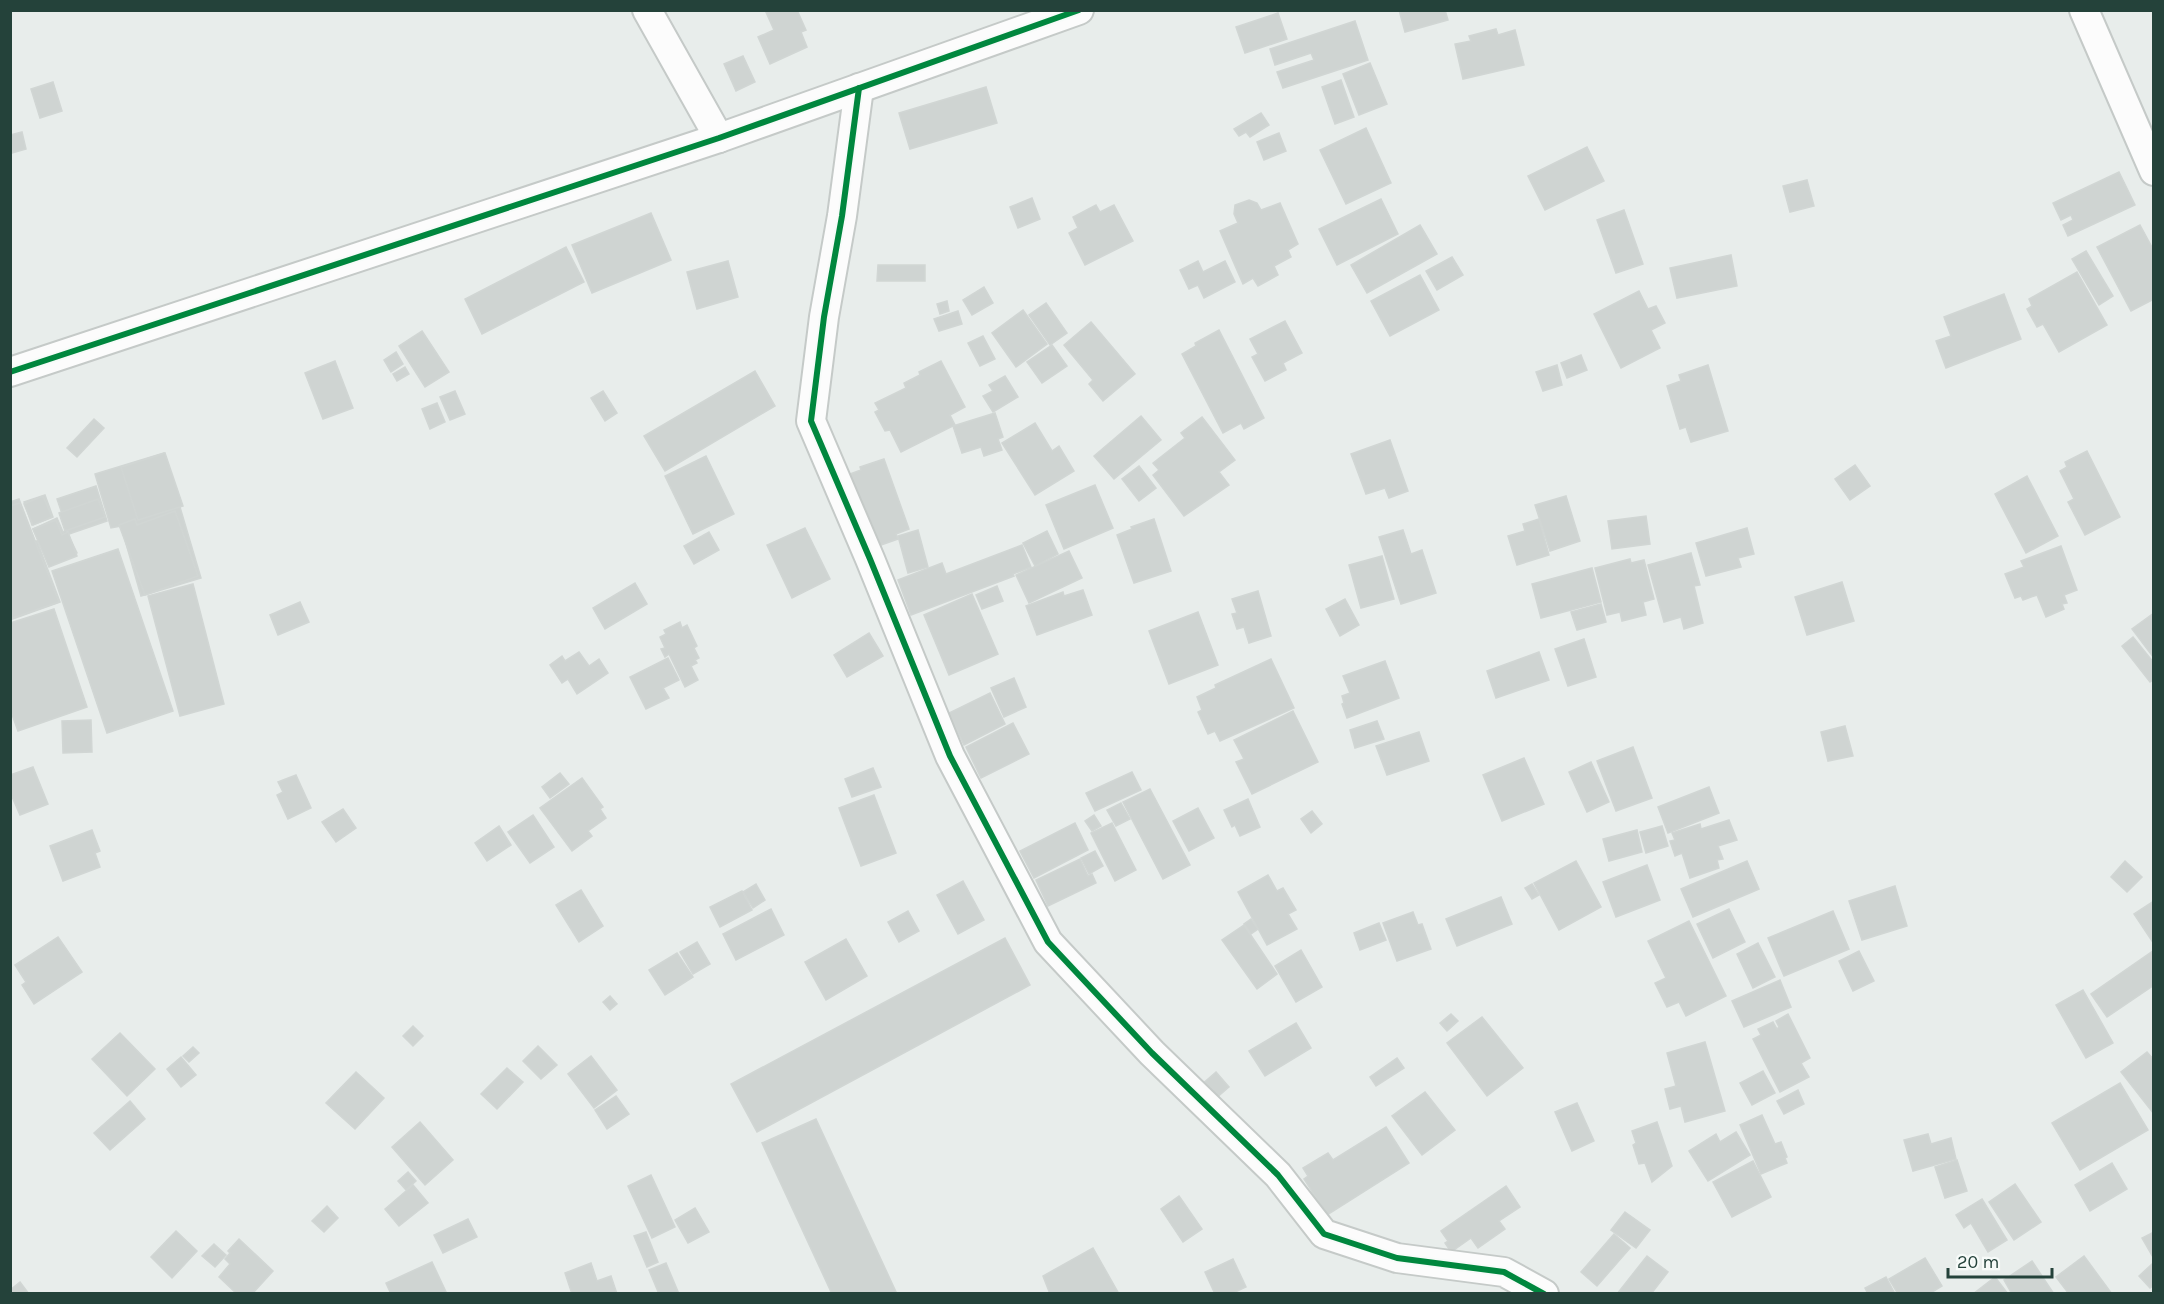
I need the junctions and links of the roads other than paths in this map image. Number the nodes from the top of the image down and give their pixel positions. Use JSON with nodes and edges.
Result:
{"nodes":[{"id":1,"x":647,"y":10,"type":"edge"},
{"id":2,"x":1079,"y":10,"type":"edge"},
{"id":3,"x":2084,"y":10,"type":"edge"},
{"id":4,"x":859,"y":88,"type":"junction"},
{"id":5,"x":719,"y":138,"type":"junction"},
{"id":6,"x":2154,"y":171,"type":"edge"},
{"id":7,"x":10,"y":372,"type":"edge"},
{"id":8,"x":1544,"y":1293,"type":"edge"}],
"edges":[{"from":1,"to":5,"type":"street"},
{"from":2,"to":4,"type":"street"},
{"from":3,"to":6,"type":"street"},
{"from":4,"to":5,"type":"street"},
{"from":4,"to":8,"type":"street"},
{"from":5,"to":7,"type":"street"}]}
